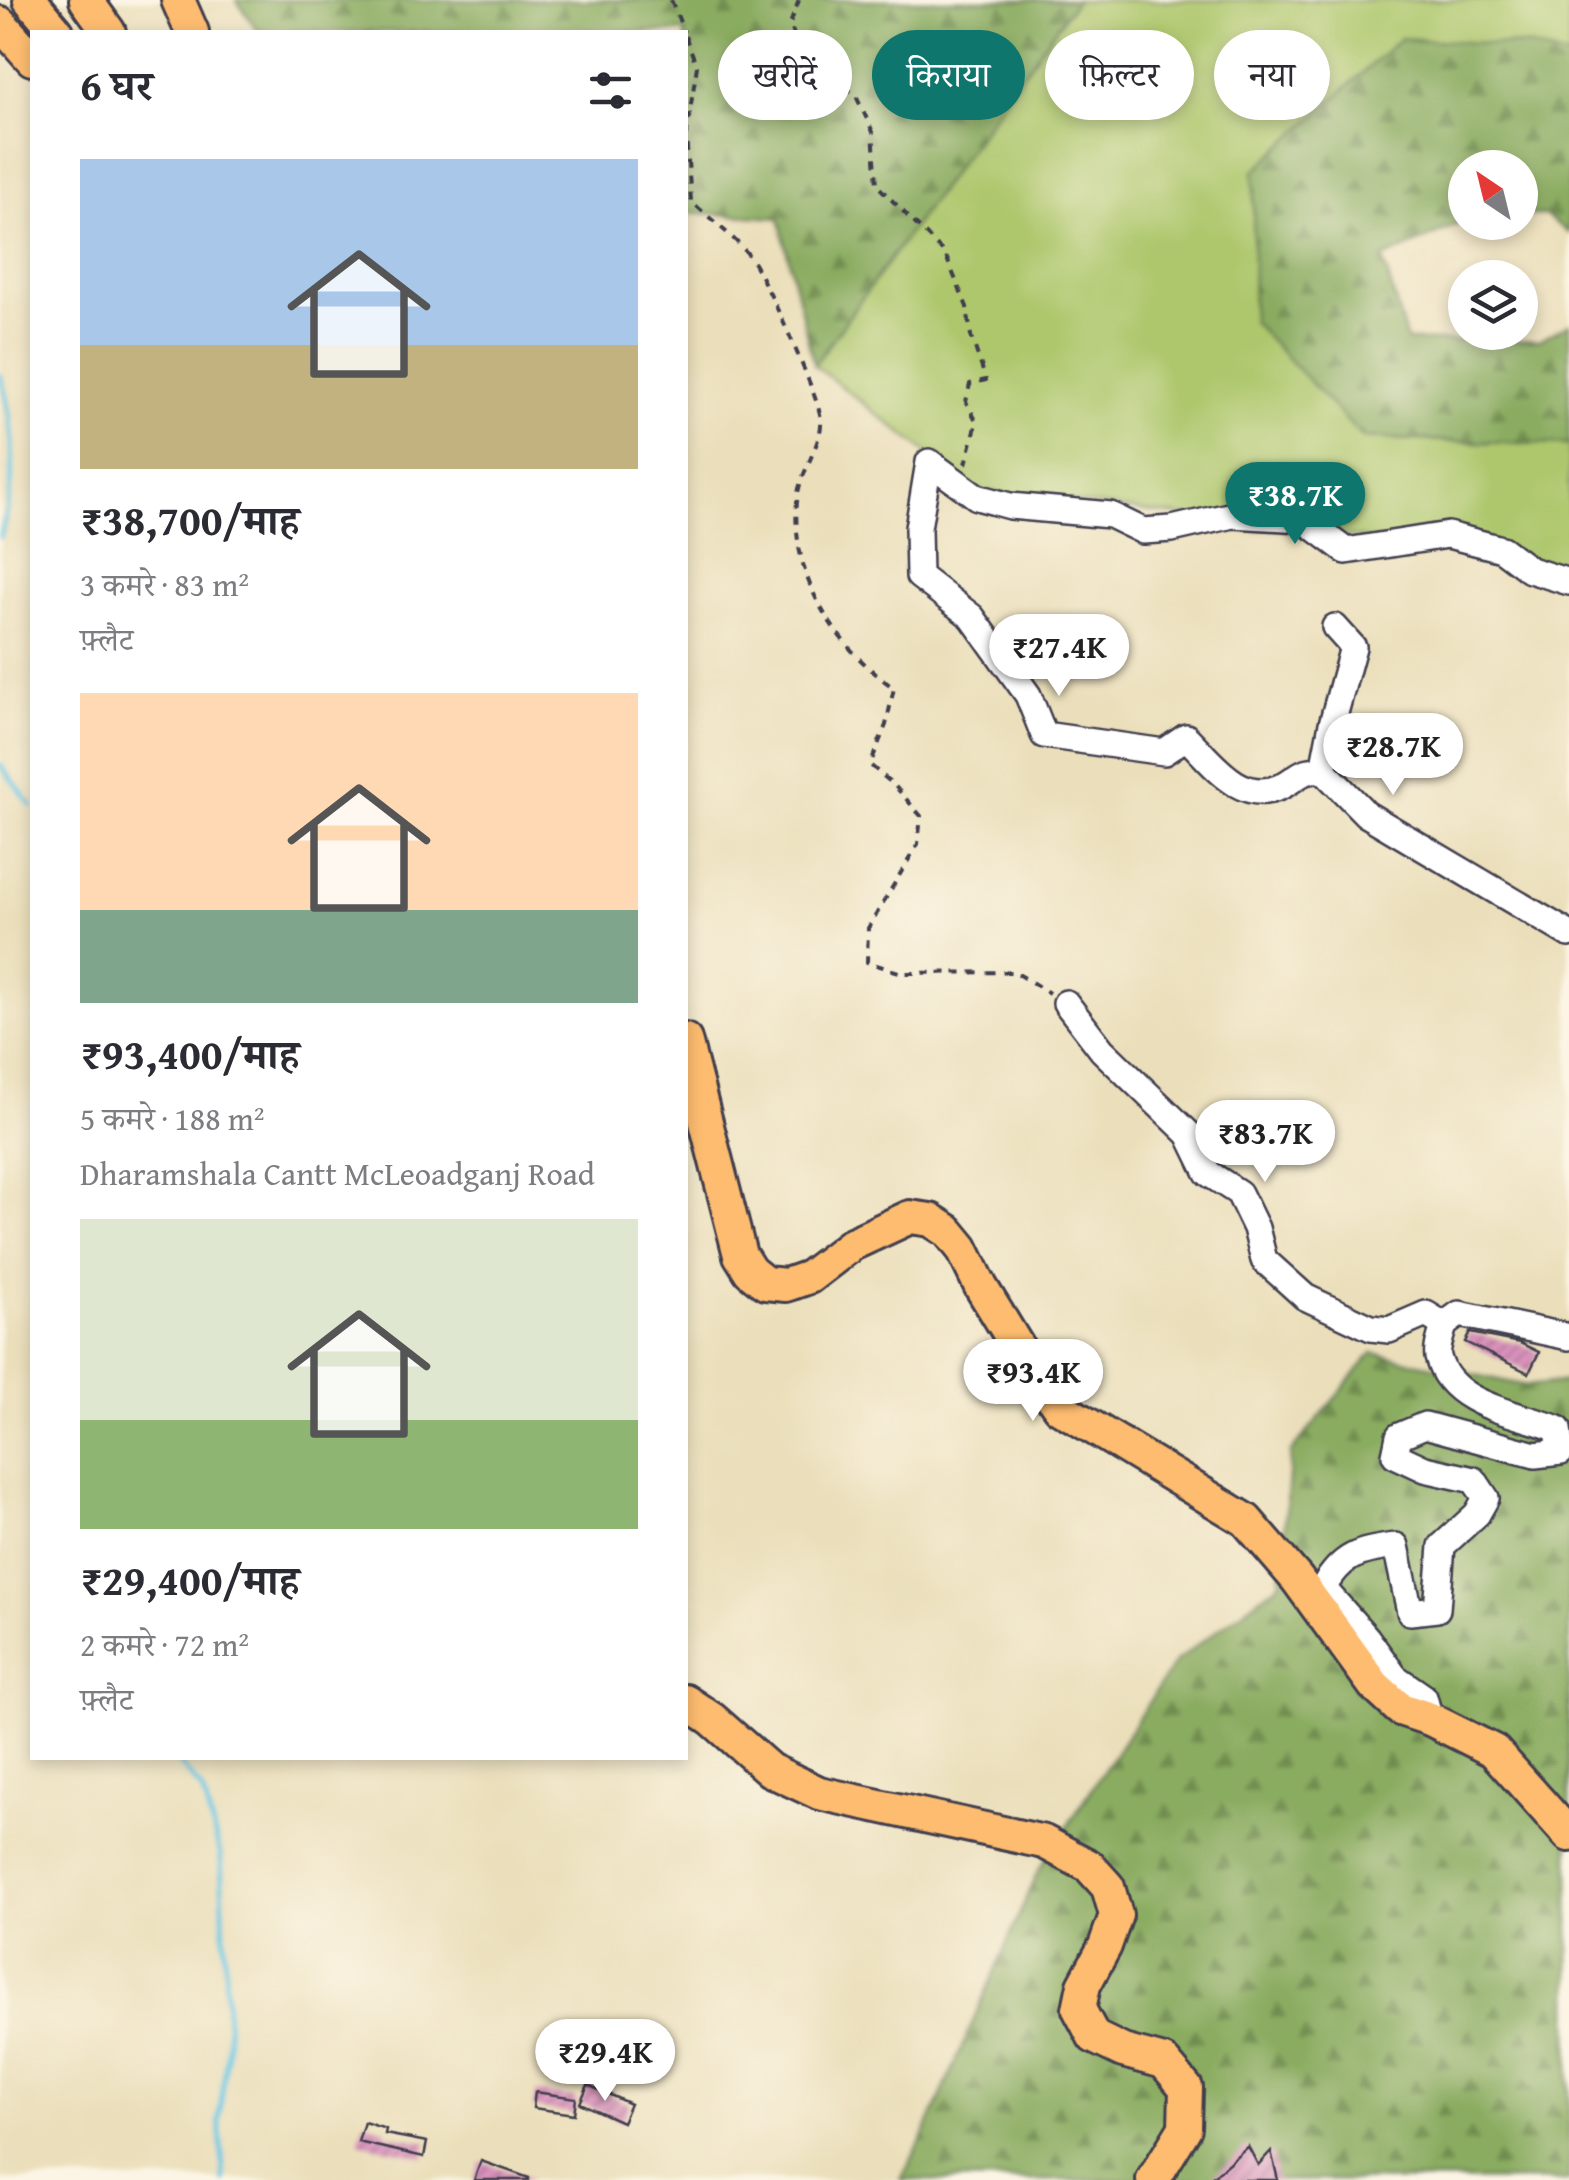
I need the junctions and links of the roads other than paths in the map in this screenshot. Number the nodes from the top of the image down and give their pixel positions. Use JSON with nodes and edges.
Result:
{"nodes":[{"id":1,"x":30,"y":0,"type":"edge"},
{"id":2,"x":86,"y":0,"type":"edge"},
{"id":3,"x":178,"y":0,"type":"edge"},
{"id":4,"x":0,"y":24,"type":"edge"},
{"id":5,"x":54,"y":30,"type":"edge"},
{"id":6,"x":108,"y":30,"type":"edge"},
{"id":7,"x":191,"y":30,"type":"edge"},
{"id":8,"x":30,"y":57,"type":"edge"},
{"id":9,"x":1569,"y":582,"type":"edge"},
{"id":10,"x":1335,"y":627,"type":"dead end"},
{"id":11,"x":1323,"y":770,"type":"junction"},
{"id":12,"x":1569,"y":934,"type":"edge"},
{"id":13,"x":1066,"y":1003,"type":"road end"},
{"id":14,"x":688,"y":1052,"type":"edge"},
{"id":15,"x":1444,"y":1325,"type":"junction"},
{"id":16,"x":1569,"y":1337,"type":"edge"},
{"id":17,"x":688,"y":1703,"type":"edge"},
{"id":18,"x":1430,"y":1718,"type":"junction"},
{"id":19,"x":1569,"y":1835,"type":"edge"},
{"id":20,"x":1153,"y":2180,"type":"edge"}],
"edges":[{"from":1,"to":5,"type":"main road"},
{"from":2,"to":6,"type":"main road"},
{"from":3,"to":7,"type":"main road"},
{"from":4,"to":8,"type":"main road"},
{"from":9,"to":11,"type":"street"},
{"from":10,"to":11,"type":"street"},
{"from":11,"to":12,"type":"street"},
{"from":13,"to":15,"type":"street"},
{"from":14,"to":18,"type":"main road"},
{"from":15,"to":16,"type":"street"},
{"from":15,"to":18,"type":"street"},
{"from":17,"to":20,"type":"main road"},
{"from":18,"to":19,"type":"main road"}]}
